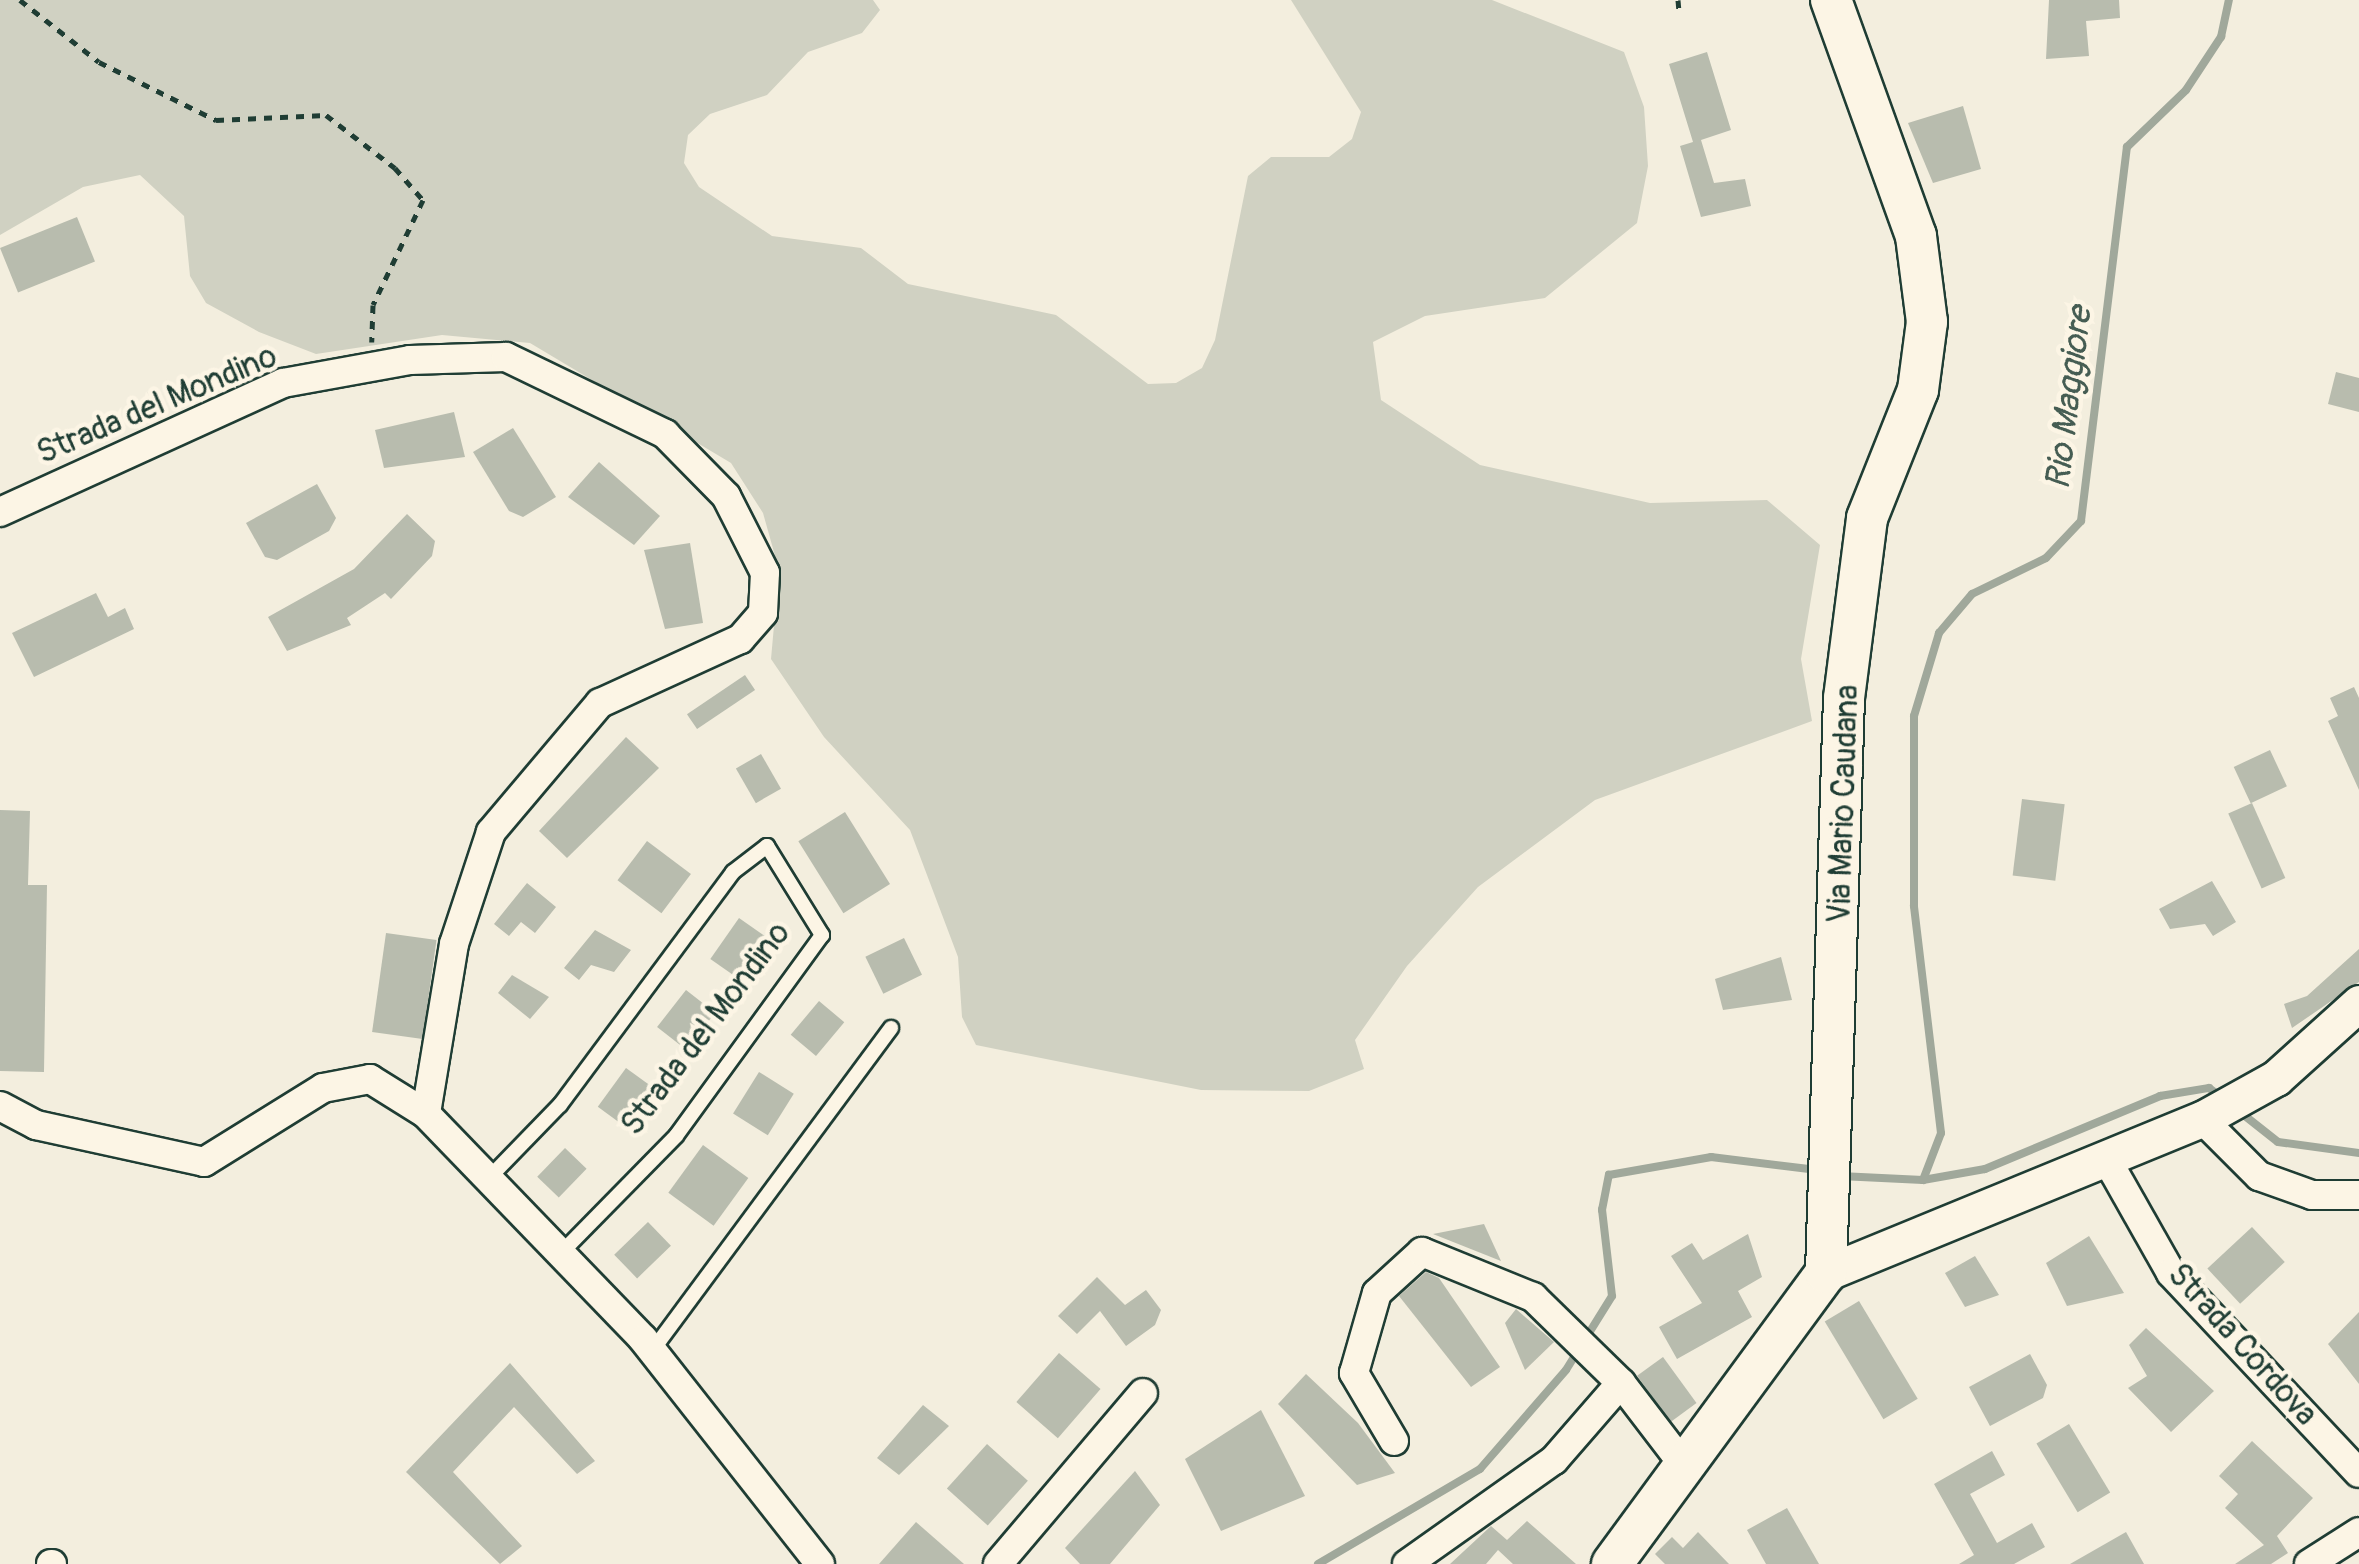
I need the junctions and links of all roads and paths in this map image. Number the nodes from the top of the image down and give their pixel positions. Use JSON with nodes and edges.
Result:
{"nodes":[{"id":1,"x":20,"y":0,"type":"edge"},
{"id":2,"x":1678,"y":0,"type":"edge"},
{"id":3,"x":1831,"y":0,"type":"edge"},
{"id":4,"x":1679,"y":12,"type":"dead end"},
{"id":5,"x":374,"y":366,"type":"junction"},
{"id":6,"x":0,"y":512,"type":"edge"},
{"id":7,"x":2359,"y":1004,"type":"edge"},
{"id":8,"x":891,"y":1028,"type":"dead end"},
{"id":9,"x":0,"y":1106,"type":"edge"},
{"id":10,"x":2220,"y":1109,"type":"junction"},
{"id":11,"x":426,"y":1114,"type":"junction"},
{"id":12,"x":2106,"y":1158,"type":"junction"},
{"id":13,"x":486,"y":1181,"type":"junction"},
{"id":14,"x":2359,"y":1195,"type":"edge"},
{"id":15,"x":559,"y":1255,"type":"junction"},
{"id":16,"x":1826,"y":1273,"type":"junction"},
{"id":17,"x":652,"y":1352,"type":"junction"},
{"id":18,"x":1621,"y":1383,"type":"junction"},
{"id":19,"x":1143,"y":1394,"type":"dead end"},
{"id":20,"x":1394,"y":1442,"type":"dead end"},
{"id":21,"x":1686,"y":1468,"type":"junction"},
{"id":22,"x":2359,"y":1472,"type":"edge"},
{"id":23,"x":2359,"y":1532,"type":"edge"},
{"id":24,"x":820,"y":1564,"type":"edge"},
{"id":25,"x":998,"y":1564,"type":"edge"},
{"id":26,"x":1407,"y":1564,"type":"edge"},
{"id":27,"x":1612,"y":1564,"type":"edge"},
{"id":28,"x":2310,"y":1564,"type":"edge"}],
"edges":[{"from":1,"to":5,"type":"path"},
{"from":2,"to":4,"type":"path"},
{"from":3,"to":16,"type":"main road","name":"Via Mario Caudana"},
{"from":5,"to":6,"type":"street","name":"Strada del Mondino"},
{"from":5,"to":11,"type":"street","name":"Strada del Mondino"},
{"from":7,"to":10,"type":"street"},
{"from":8,"to":17,"type":"lane"},
{"from":9,"to":11,"type":"street"},
{"from":10,"to":12,"type":"street"},
{"from":10,"to":14,"type":"street"},
{"from":11,"to":13,"type":"street"},
{"from":12,"to":16,"type":"street"},
{"from":12,"to":22,"type":"street","name":"Strada Cordova"},
{"from":13,"to":15,"type":"street"},
{"from":13,"to":15,"type":"lane","name":"Strada del Mondino"},
{"from":15,"to":17,"type":"street"},
{"from":16,"to":21,"type":"main road","name":"Via Mario Caudana"},
{"from":17,"to":24,"type":"street"},
{"from":18,"to":20,"type":"street"},
{"from":18,"to":21,"type":"street"},
{"from":18,"to":26,"type":"street"},
{"from":19,"to":25,"type":"street"},
{"from":21,"to":27,"type":"main road","name":"Via Mario Caudana"},
{"from":23,"to":28,"type":"street"}]}
